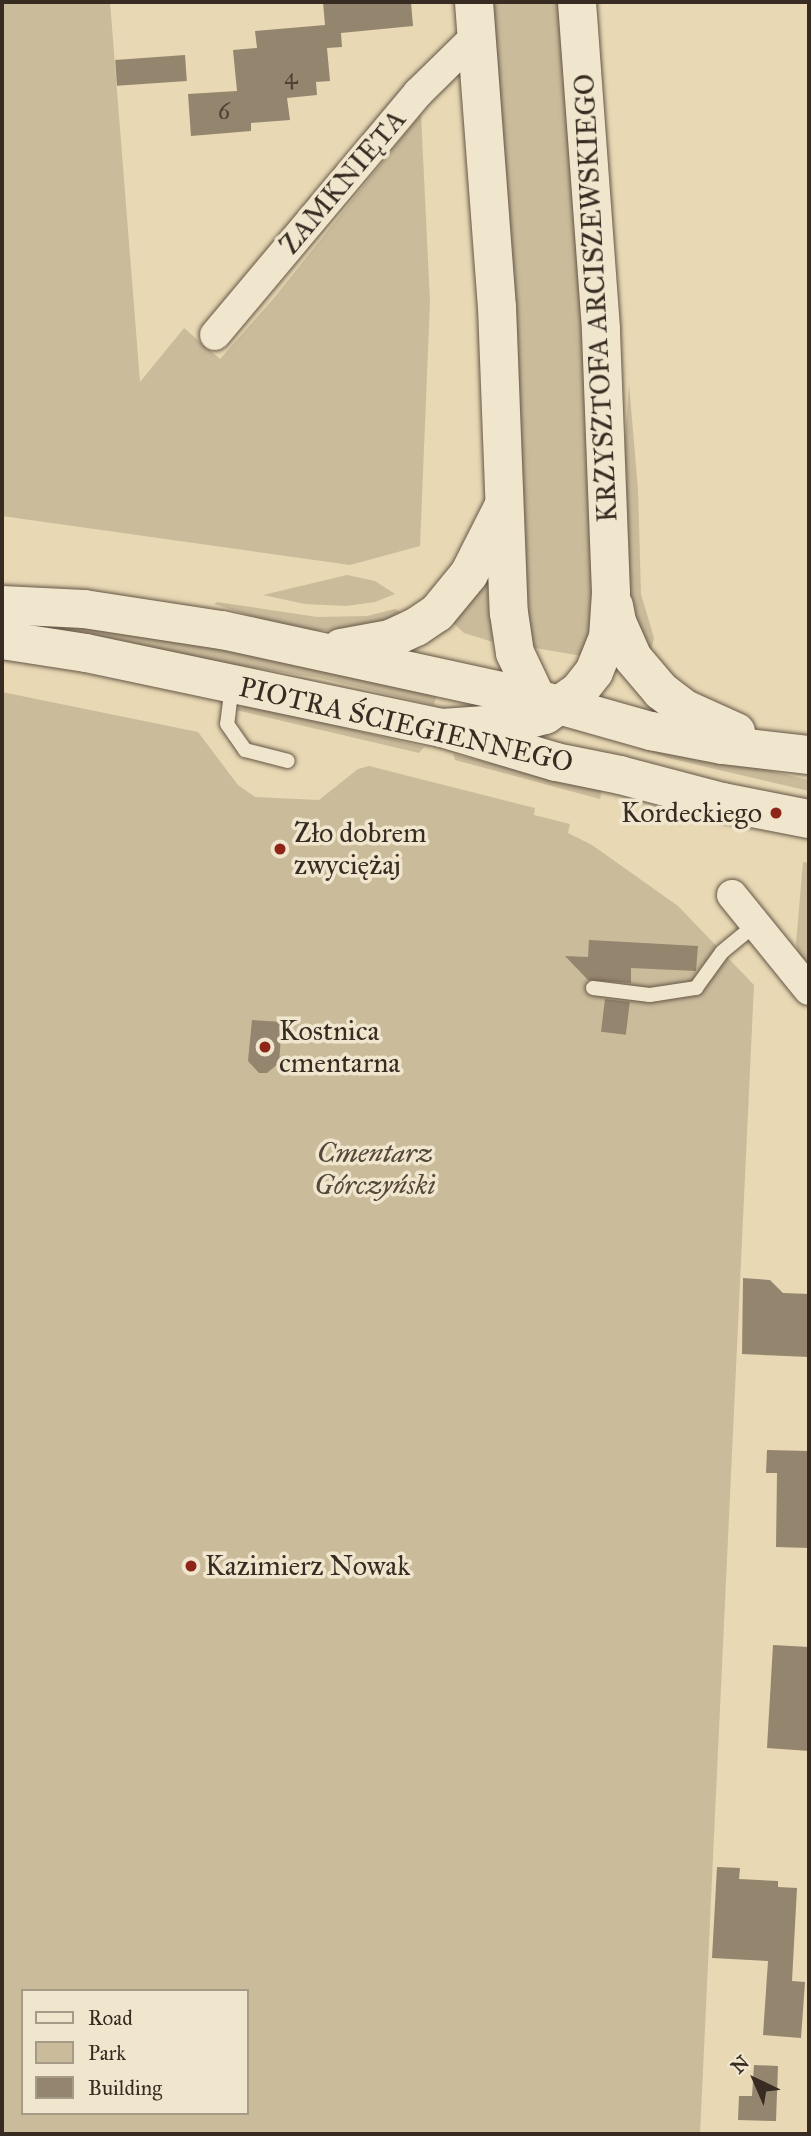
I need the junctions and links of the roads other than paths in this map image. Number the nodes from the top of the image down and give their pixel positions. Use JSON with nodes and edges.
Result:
{"nodes":[{"id":1,"x":577,"y":2,"type":"edge"},
{"id":2,"x":475,"y":19,"type":"edge"},
{"id":3,"x":215,"y":335,"type":"dead end"},
{"id":4,"x":505,"y":503,"type":"junction"},
{"id":5,"x":611,"y":593,"type":"junction"},
{"id":6,"x":2,"y":605,"type":"edge"},
{"id":7,"x":2,"y":639,"type":"edge"},
{"id":8,"x":308,"y":648,"type":"junction"},
{"id":9,"x":232,"y":683,"type":"junction"},
{"id":10,"x":547,"y":706,"type":"junction"},
{"id":11,"x":442,"y":727,"type":"junction"},
{"id":12,"x":805,"y":754,"type":"edge"},
{"id":13,"x":288,"y":761,"type":"dead end"},
{"id":14,"x":620,"y":775,"type":"junction"},
{"id":15,"x":809,"y":819,"type":"edge"},
{"id":16,"x":732,"y":895,"type":"dead end"},
{"id":17,"x":756,"y":924,"type":"junction"},
{"id":18,"x":593,"y":988,"type":"dead end"},
{"id":19,"x":809,"y":990,"type":"edge"}],
"edges":[{"from":1,"to":5,"type":"street","name":"KRZYSZTOFA ARCISZEWSKIEGO"},
{"from":2,"to":3,"type":"street","name":"ZAMKNIĘTA"},
{"from":2,"to":4,"type":"street"},
{"from":4,"to":8,"type":"street"},
{"from":4,"to":10,"type":"street"},
{"from":5,"to":10,"type":"street","name":"KRZYSZTOFA ARCISZEWSKIEGO"},
{"from":5,"to":12,"type":"street","name":"KRZYSZTOFA ARCISZEWSKIEGO"},
{"from":6,"to":8,"type":"street","name":"PIOTRA ŚCIEGIENNEGO"},
{"from":7,"to":9,"type":"street","name":"PIOTRA ŚCIEGIENNEGO"},
{"from":8,"to":10,"type":"street","name":"PIOTRA ŚCIEGIENNEGO"},
{"from":9,"to":11,"type":"street","name":"PIOTRA ŚCIEGIENNEGO"},
{"from":9,"to":13,"type":"lane"},
{"from":10,"to":11,"type":"street"},
{"from":10,"to":12,"type":"street","name":"PIOTRA ŚCIEGIENNEGO"},
{"from":10,"to":14,"type":"street"},
{"from":11,"to":14,"type":"street","name":"PIOTRA ŚCIEGIENNEGO"},
{"from":14,"to":15,"type":"street","name":"PIOTRA ŚCIEGIENNEGO"},
{"from":16,"to":17,"type":"street"},
{"from":17,"to":18,"type":"lane"},
{"from":17,"to":19,"type":"street"}]}
